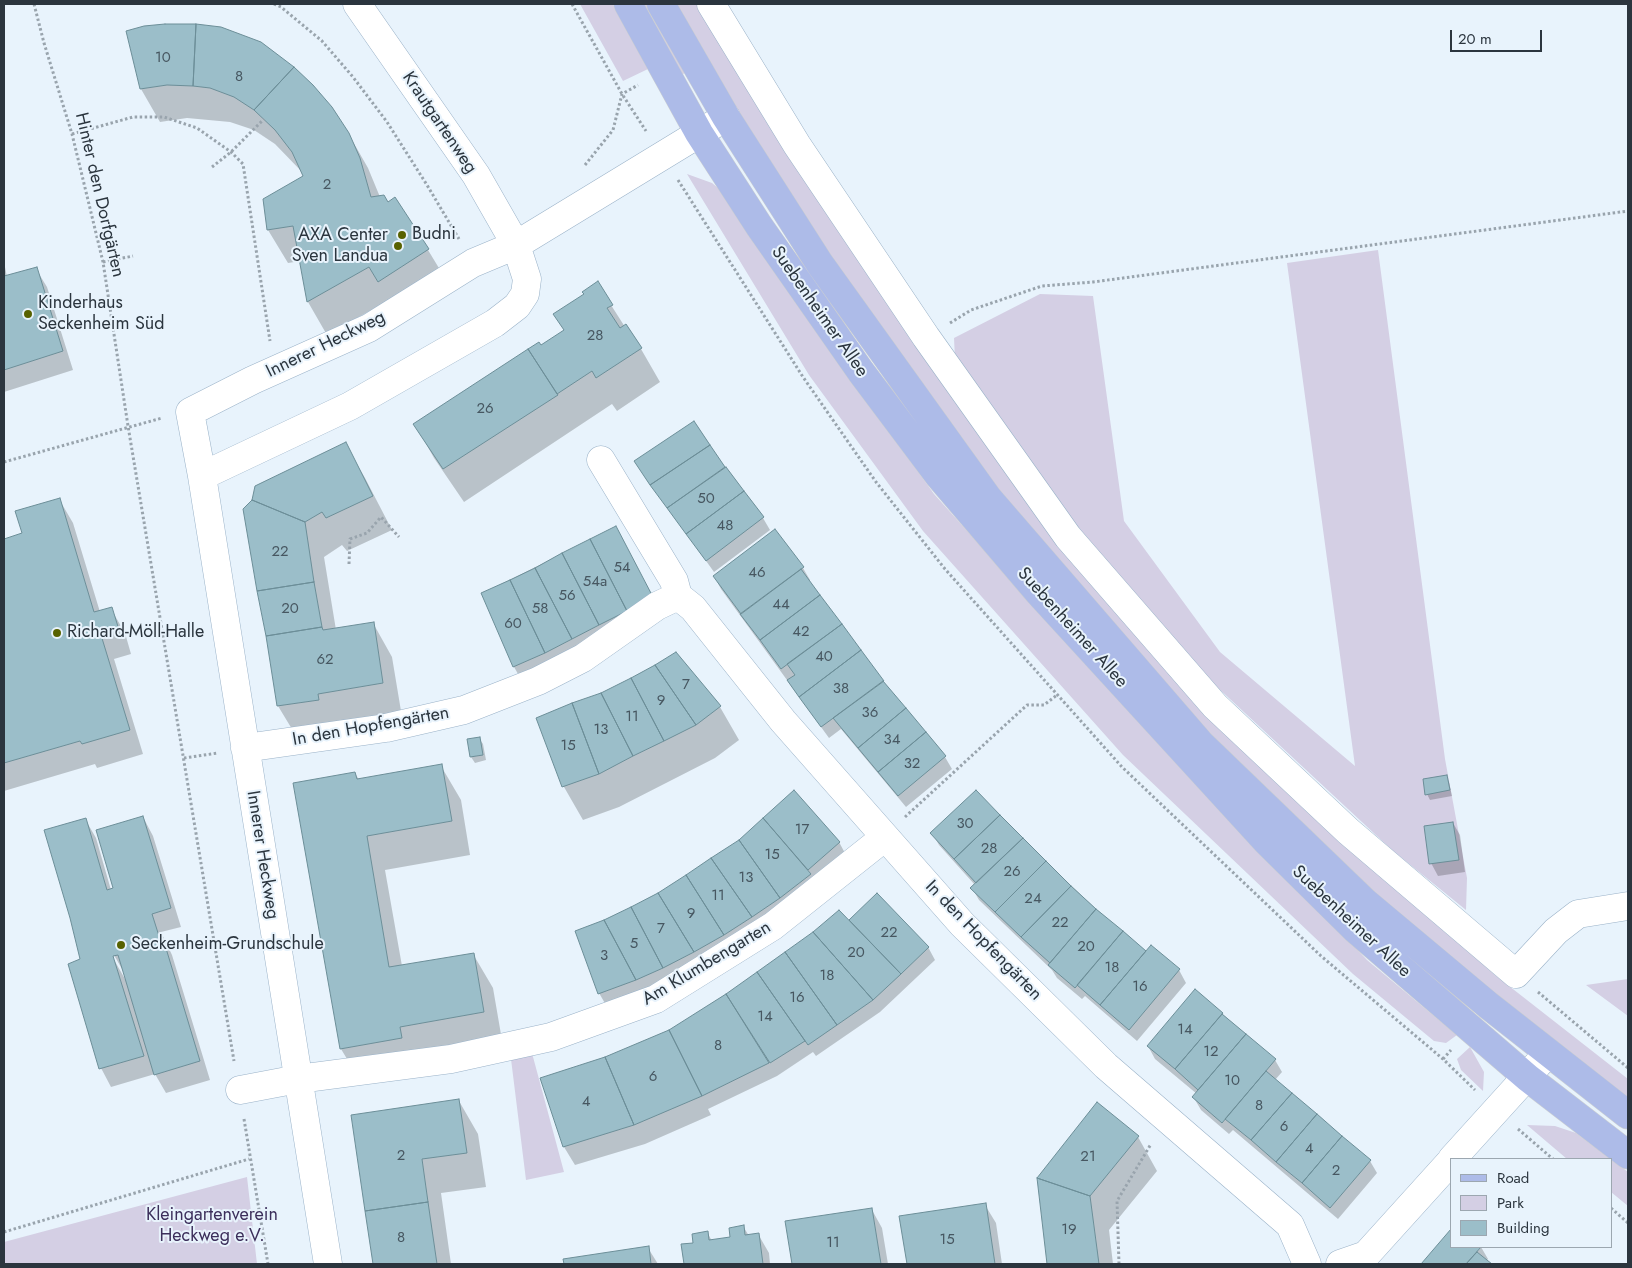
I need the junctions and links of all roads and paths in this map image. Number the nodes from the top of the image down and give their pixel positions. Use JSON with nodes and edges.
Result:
{"nodes":[{"id":1,"x":34,"y":4,"type":"edge"},
{"id":2,"x":274,"y":4,"type":"edge"},
{"id":3,"x":357,"y":4,"type":"edge"},
{"id":4,"x":628,"y":4,"type":"edge"},
{"id":5,"x":661,"y":4,"type":"edge"},
{"id":6,"x":711,"y":4,"type":"edge"},
{"id":7,"x":622,"y":94,"type":"dead end"},
{"id":8,"x":726,"y":117,"type":"junction"},
{"id":9,"x":264,"y":119,"type":"dead end"},
{"id":10,"x":700,"y":133,"type":"junction"},
{"id":11,"x":72,"y":134,"type":"junction"},
{"id":12,"x":231,"y":152,"type":"junction"},
{"id":13,"x":212,"y":167,"type":"dead end"},
{"id":14,"x":580,"y":168,"type":"dead end"},
{"id":15,"x":1628,"y":211,"type":"edge"},
{"id":16,"x":516,"y":245,"type":"junction"},
{"id":17,"x":133,"y":256,"type":"dead end"},
{"id":18,"x":103,"y":262,"type":"junction"},
{"id":19,"x":473,"y":263,"type":"junction"},
{"id":20,"x":926,"y":337,"type":"junction"},
{"id":21,"x":279,"y":368,"type":"junction"},
{"id":22,"x":190,"y":412,"type":"junction"},
{"id":23,"x":128,"y":426,"type":"junction"},
{"id":24,"x":602,"y":460,"type":"dead end"},
{"id":25,"x":4,"y":462,"type":"edge"},
{"id":26,"x":202,"y":476,"type":"junction"},
{"id":27,"x":399,"y":537,"type":"dead end"},
{"id":28,"x":348,"y":564,"type":"dead end"},
{"id":29,"x":678,"y":596,"type":"junction"},
{"id":30,"x":1057,"y":695,"type":"dead end"},
{"id":31,"x":245,"y":748,"type":"junction"},
{"id":32,"x":885,"y":836,"type":"junction"},
{"id":33,"x":1628,"y":906,"type":"edge"},
{"id":34,"x":1516,"y":974,"type":"junction"},
{"id":35,"x":1548,"y":1053,"type":"junction"},
{"id":36,"x":1628,"y":1068,"type":"edge"},
{"id":37,"x":1528,"y":1078,"type":"junction"},
{"id":38,"x":298,"y":1079,"type":"junction"},
{"id":39,"x":240,"y":1090,"type":"junction"},
{"id":40,"x":1628,"y":1115,"type":"edge"},
{"id":41,"x":1166,"y":1118,"type":"junction"},
{"id":42,"x":1628,"y":1155,"type":"edge"},
{"id":43,"x":1453,"y":1158,"type":"edge"},
{"id":44,"x":249,"y":1159,"type":"junction"},
{"id":45,"x":1450,"y":1161,"type":"edge"},
{"id":46,"x":1612,"y":1209,"type":"edge"},
{"id":47,"x":1628,"y":1223,"type":"edge"},
{"id":48,"x":4,"y":1232,"type":"edge"},
{"id":49,"x":1367,"y":1260,"type":"edge"},
{"id":50,"x":268,"y":1264,"type":"edge"},
{"id":51,"x":328,"y":1264,"type":"edge"},
{"id":52,"x":1119,"y":1264,"type":"edge"},
{"id":53,"x":1307,"y":1264,"type":"edge"},
{"id":54,"x":1340,"y":1264,"type":"edge"}],
"edges":[{"from":1,"to":11,"type":"path","name":"Hinter den Dorfgärten"},
{"from":2,"to":19,"type":"path"},
{"from":3,"to":16,"type":"street","name":"Krautgartenweg"},
{"from":4,"to":10,"type":"main road","name":"Suebenheimer Allee"},
{"from":5,"to":8,"type":"main road","name":"Suebenheimer Allee"},
{"from":6,"to":20,"type":"street"},
{"from":7,"to":14,"type":"path"},
{"from":8,"to":10,"type":"street","name":"Innerer Heckweg"},
{"from":8,"to":35,"type":"main road","name":"Suebenheimer Allee"},
{"from":9,"to":12,"type":"path"},
{"from":10,"to":16,"type":"street","name":"Innerer Heckweg"},
{"from":10,"to":37,"type":"main road","name":"Suebenheimer Allee"},
{"from":11,"to":12,"type":"path"},
{"from":11,"to":18,"type":"path","name":"Hinter den Dorfgärten"},
{"from":12,"to":13,"type":"path"},
{"from":12,"to":21,"type":"path"},
{"from":15,"to":20,"type":"path"},
{"from":16,"to":19,"type":"street","name":"Innerer Heckweg"},
{"from":16,"to":26,"type":"street"},
{"from":17,"to":18,"type":"path"},
{"from":18,"to":23,"type":"path","name":"Hinter den Dorfgärten"},
{"from":19,"to":21,"type":"street","name":"Innerer Heckweg"},
{"from":20,"to":34,"type":"street"},
{"from":21,"to":22,"type":"street","name":"Innerer Heckweg"},
{"from":22,"to":23,"type":"path"},
{"from":22,"to":26,"type":"street","name":"Innerer Heckweg"},
{"from":23,"to":25,"type":"path"},
{"from":23,"to":39,"type":"path","name":"Hinter den Dorfgärten"},
{"from":24,"to":29,"type":"street","name":"In den Hopfengärten"},
{"from":26,"to":31,"type":"street","name":"Innerer Heckweg"},
{"from":27,"to":28,"type":"path"},
{"from":29,"to":31,"type":"street","name":"In den Hopfengärten"},
{"from":29,"to":32,"type":"street","name":"In den Hopfengärten"},
{"from":30,"to":32,"type":"path"},
{"from":31,"to":38,"type":"street","name":"Innerer Heckweg"},
{"from":32,"to":38,"type":"street","name":"Am Klumbengarten"},
{"from":32,"to":41,"type":"street","name":"In den Hopfengärten"},
{"from":33,"to":34,"type":"street"},
{"from":34,"to":36,"type":"path"},
{"from":35,"to":37,"type":"street"},
{"from":35,"to":40,"type":"main road","name":"Suebenheimer Allee"},
{"from":37,"to":42,"type":"main road","name":"Suebenheimer Allee"},
{"from":37,"to":43,"type":"street"},
{"from":38,"to":39,"type":"street","name":"Am Klumbengarten"},
{"from":38,"to":51,"type":"street","name":"Innerer Heckweg"},
{"from":39,"to":44,"type":"path","name":"Hinter den Dorfgärten"},
{"from":41,"to":52,"type":"path"},
{"from":41,"to":53,"type":"street","name":"In den Hopfengärten"},
{"from":44,"to":48,"type":"path"},
{"from":44,"to":50,"type":"path","name":"Hinter den Dorfgärten"},
{"from":45,"to":49,"type":"street"},
{"from":46,"to":47,"type":"path"},
{"from":49,"to":54,"type":"street"}]}
